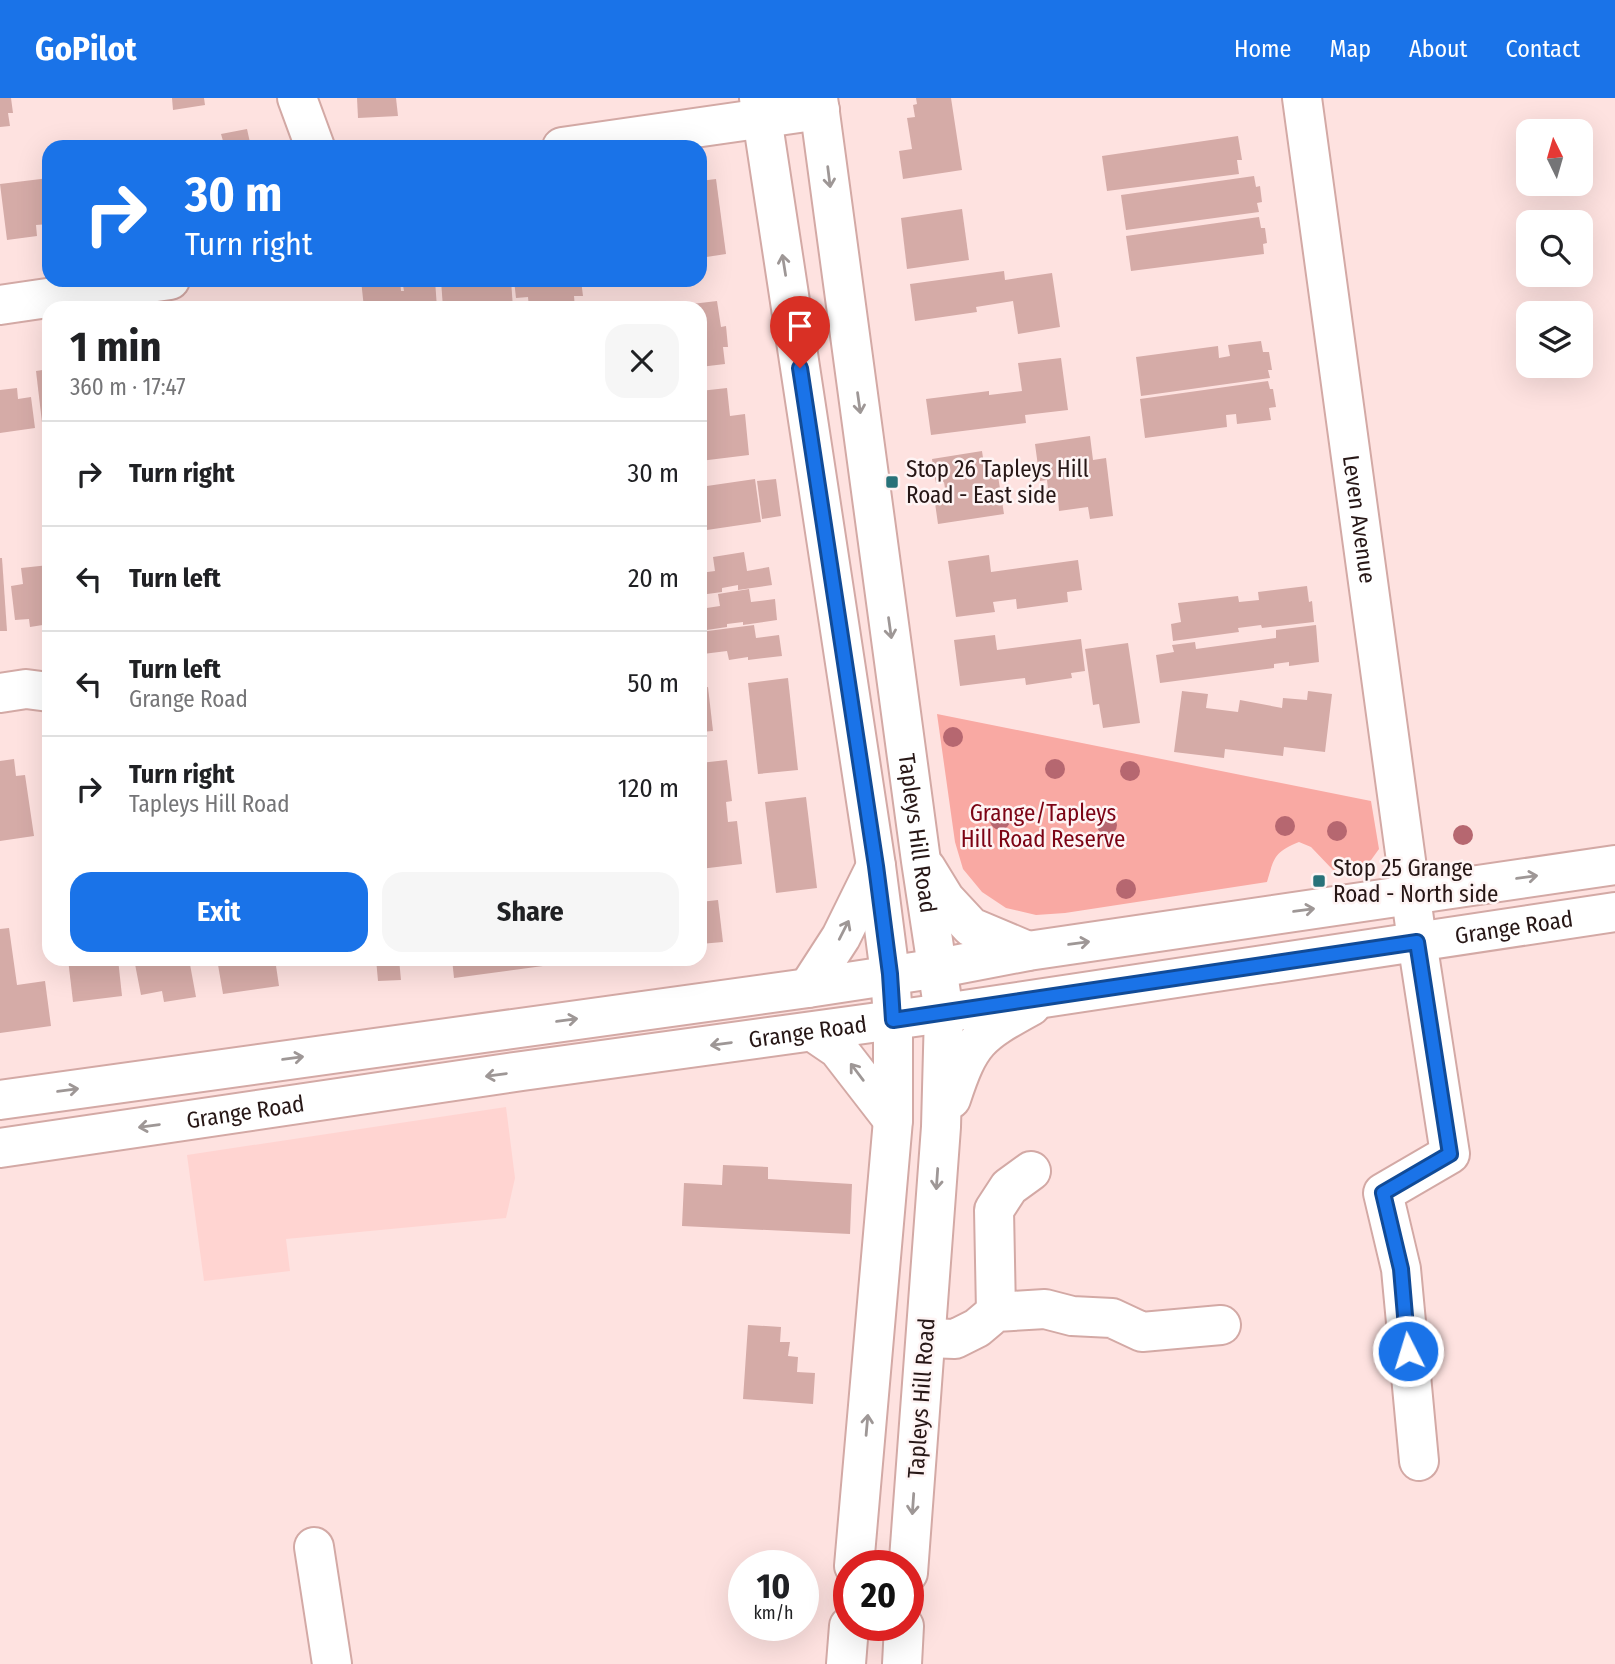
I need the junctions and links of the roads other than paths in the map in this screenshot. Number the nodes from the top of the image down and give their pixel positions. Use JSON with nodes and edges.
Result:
{"nodes":[{"id":1,"x":297,"y":98,"type":"edge"},
{"id":2,"x":1302,"y":98,"type":"edge"},
{"id":3,"x":819,"y":104,"type":"edge"},
{"id":4,"x":760,"y":108,"type":"edge"},
{"id":5,"x":312,"y":140,"type":"edge"},
{"id":6,"x":598,"y":140,"type":"edge"},
{"id":7,"x":122,"y":287,"type":"edge"},
{"id":8,"x":0,"y":305,"type":"edge"},
{"id":9,"x":42,"y":691,"type":"edge"},
{"id":10,"x":0,"y":693,"type":"edge"},
{"id":11,"x":921,"y":861,"type":"junction"},
{"id":12,"x":876,"y":866,"type":"junction"},
{"id":13,"x":1614,"y":869,"type":"edge"},
{"id":14,"x":1411,"y":894,"type":"junction"},
{"id":15,"x":1615,"y":912,"type":"edge"},
{"id":16,"x":1417,"y":942,"type":"junction"},
{"id":17,"x":1028,"y":951,"type":"junction"},
{"id":18,"x":939,"y":968,"type":"junction"},
{"id":19,"x":890,"y":974,"type":"junction"},
{"id":20,"x":808,"y":988,"type":"junction"},
{"id":21,"x":1049,"y":997,"type":"junction"},
{"id":22,"x":944,"y":1013,"type":"junction"},
{"id":23,"x":893,"y":1020,"type":"junction"},
{"id":24,"x":813,"y":1032,"type":"junction"},
{"id":25,"x":0,"y":1100,"type":"edge"},
{"id":26,"x":893,"y":1120,"type":"junction"},
{"id":27,"x":941,"y":1127,"type":"junction"},
{"id":28,"x":0,"y":1148,"type":"edge"},
{"id":29,"x":1031,"y":1171,"type":"dead end"},
{"id":30,"x":996,"y":1312,"type":"junction"},
{"id":31,"x":1222,"y":1325,"type":"dead end"},
{"id":32,"x":926,"y":1338,"type":"junction"},
{"id":33,"x":1419,"y":1461,"type":"dead end"},
{"id":34,"x":314,"y":1547,"type":"dead end"},
{"id":35,"x":856,"y":1550,"type":"edge"},
{"id":36,"x":910,"y":1550,"type":"edge"},
{"id":37,"x":848,"y":1641,"type":"edge"},
{"id":38,"x":903,"y":1641,"type":"edge"},
{"id":39,"x":332,"y":1664,"type":"edge"},
{"id":40,"x":846,"y":1664,"type":"edge"},
{"id":41,"x":902,"y":1664,"type":"edge"}],
"edges":[{"from":1,"to":5,"type":"main road"},
{"from":2,"to":14,"type":"main road","name":"Leven Avenue"},
{"from":3,"to":4,"type":"main road"},
{"from":3,"to":11,"type":"main road","name":"Tapleys Hill Road","one_way":true},
{"from":4,"to":6,"type":"main road"},
{"from":12,"to":4,"type":"main road","name":"Tapleys Hill Road","one_way":true},
{"from":7,"to":8,"type":"main road"},
{"from":9,"to":10,"type":"main road"},
{"from":11,"to":17,"type":"main road"},
{"from":11,"to":18,"type":"main road","name":"Tapleys Hill Road"},
{"from":12,"to":19,"type":"main road","name":"Tapleys Hill Road"},
{"from":20,"to":12,"type":"main road","one_way":true},
{"from":14,"to":13,"type":"main road","name":"Grange Road","one_way":true},
{"from":14,"to":16,"type":"main road","name":"Leven Avenue"},
{"from":17,"to":14,"type":"main road","name":"Grange Road","one_way":true},
{"from":15,"to":16,"type":"main road","name":"Grange Road"},
{"from":16,"to":21,"type":"main road","name":"Grange Road"},
{"from":16,"to":33,"type":"main road","name":"Leven Avenue"},
{"from":17,"to":18,"type":"main road","name":"Grange Road"},
{"from":18,"to":19,"type":"main road","name":"Grange Road"},
{"from":18,"to":22,"type":"main road","name":"Tapleys Hill Road"},
{"from":19,"to":20,"type":"main road","name":"Grange Road"},
{"from":19,"to":23,"type":"main road","name":"Tapleys Hill Road"},
{"from":25,"to":20,"type":"main road","name":"Grange Road","one_way":true},
{"from":21,"to":22,"type":"main road","name":"Grange Road"},
{"from":21,"to":27,"type":"main road"},
{"from":22,"to":23,"type":"main road","name":"Grange Road"},
{"from":22,"to":27,"type":"main road","name":"Tapleys Hill Road"},
{"from":23,"to":24,"type":"main road","name":"Grange Road"},
{"from":23,"to":26,"type":"main road","name":"Tapleys Hill Road"},
{"from":26,"to":24,"type":"main road","one_way":true},
{"from":24,"to":28,"type":"main road","name":"Grange Road","one_way":true},
{"from":35,"to":26,"type":"main road","name":"Tapleys Hill Road","one_way":true},
{"from":27,"to":32,"type":"main road","name":"Tapleys Hill Road","one_way":true},
{"from":29,"to":30,"type":"main road"},
{"from":30,"to":31,"type":"main road"},
{"from":30,"to":32,"type":"main road"},
{"from":32,"to":36,"type":"main road","name":"Tapleys Hill Road","one_way":true},
{"from":34,"to":39,"type":"main road"},
{"from":37,"to":40,"type":"main road"},
{"from":38,"to":41,"type":"main road"}]}
